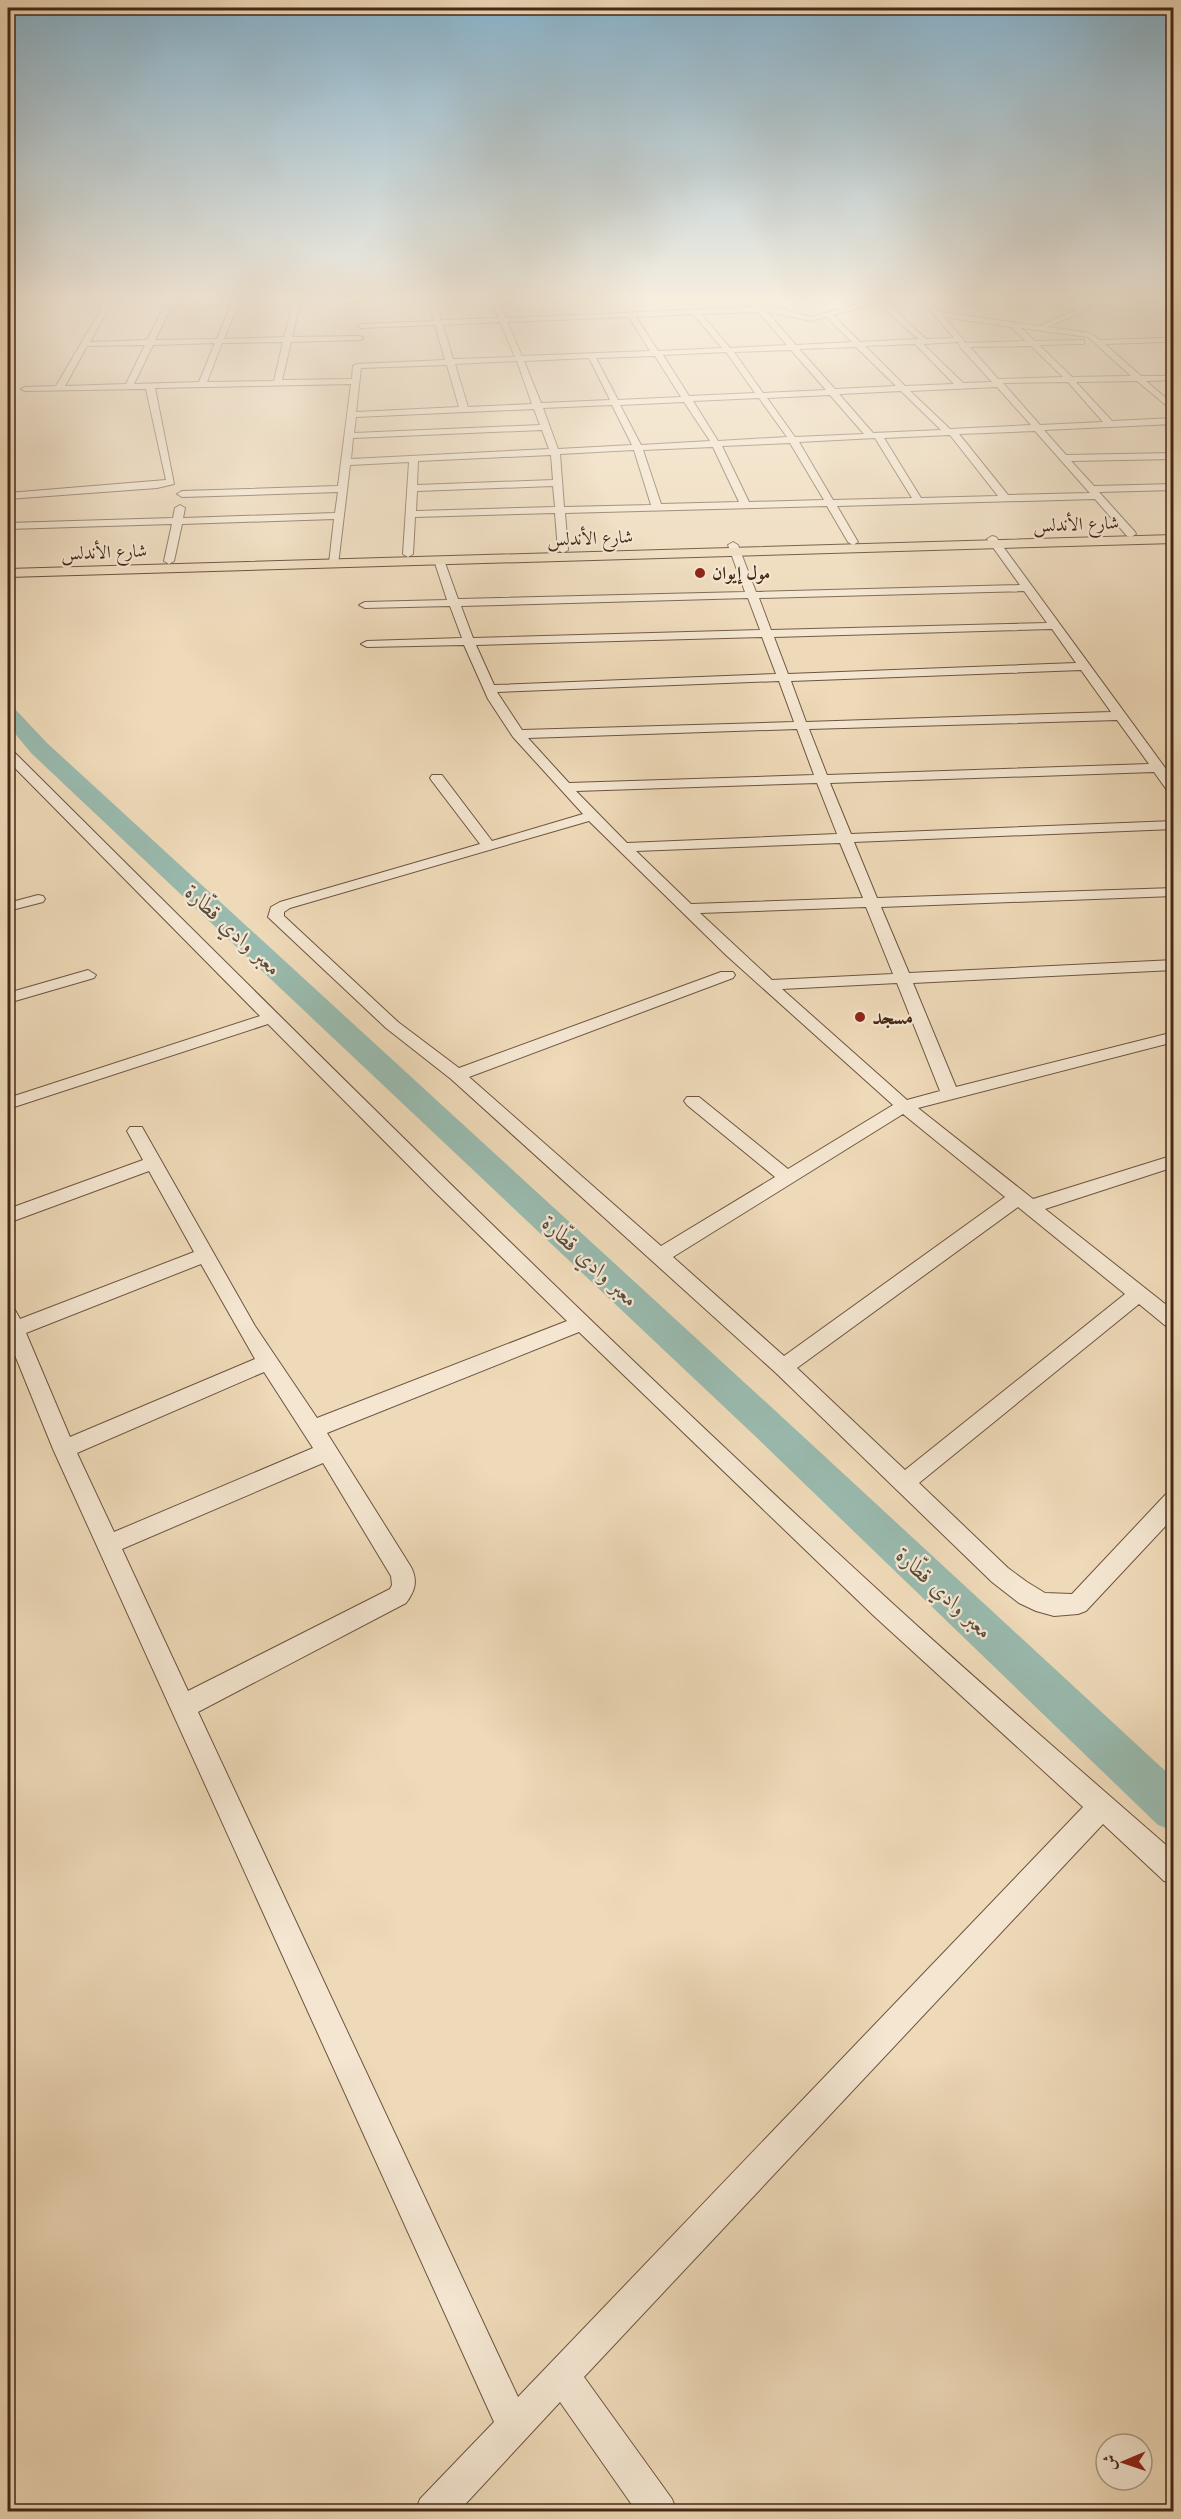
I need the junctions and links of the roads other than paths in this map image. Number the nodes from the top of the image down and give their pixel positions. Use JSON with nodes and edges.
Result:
{"nodes":[{"id":1,"x":156,"y":415,"type":"edge"},
{"id":2,"x":351,"y":415,"type":"joint"},
{"id":3,"x":359,"y":415,"type":"edge"},
{"id":4,"x":542,"y":415,"type":"edge"},
{"id":5,"x":621,"y":415,"type":"edge"},
{"id":6,"x":697,"y":415,"type":"edge"},
{"id":7,"x":774,"y":415,"type":"edge"},
{"id":8,"x":853,"y":415,"type":"edge"},
{"id":9,"x":931,"y":415,"type":"edge"},
{"id":10,"x":1025,"y":415,"type":"edge"},
{"id":11,"x":1101,"y":415,"type":"edge"},
{"id":12,"x":1173,"y":422,"type":"edge"},
{"id":13,"x":1110,"y":424,"type":"junction"},
{"id":14,"x":546,"y":427,"type":"junction"},
{"id":15,"x":1037,"y":428,"type":"junction"},
{"id":16,"x":950,"y":432,"type":"junction"},
{"id":17,"x":349,"y":436,"type":"junction"},
{"id":18,"x":874,"y":436,"type":"junction"},
{"id":19,"x":793,"y":440,"type":"junction"},
{"id":20,"x":716,"y":444,"type":"junction"},
{"id":21,"x":638,"y":448,"type":"junction"},
{"id":22,"x":555,"y":452,"type":"junction"},
{"id":23,"x":1173,"y":456,"type":"edge"},
{"id":24,"x":1064,"y":458,"type":"junction"},
{"id":25,"x":414,"y":459,"type":"junction"},
{"id":26,"x":346,"y":462,"type":"junction"},
{"id":27,"x":171,"y":482,"type":"junction"},
{"id":28,"x":558,"y":483,"type":"junction"},
{"id":29,"x":1173,"y":487,"type":"edge"},
{"id":30,"x":412,"y":488,"type":"junction"},
{"id":31,"x":343,"y":489,"type":"junction"},
{"id":32,"x":1094,"y":493,"type":"junction"},
{"id":33,"x":182,"y":494,"type":"junction"},
{"id":34,"x":8,"y":496,"type":"edge"},
{"id":35,"x":1005,"y":498,"type":"junction"},
{"id":36,"x":918,"y":500,"type":"junction"},
{"id":37,"x":830,"y":503,"type":"junction"},
{"id":38,"x":746,"y":505,"type":"junction"},
{"id":39,"x":657,"y":507,"type":"junction"},
{"id":40,"x":559,"y":510,"type":"junction"},
{"id":41,"x":411,"y":514,"type":"junction"},
{"id":42,"x":340,"y":516,"type":"junction"},
{"id":43,"x":177,"y":521,"type":"junction"},
{"id":44,"x":8,"y":526,"type":"edge"},
{"id":45,"x":1173,"y":533,"type":"edge"},
{"id":46,"x":1131,"y":534,"type":"junction"},
{"id":47,"x":1173,"y":539,"type":"edge"},
{"id":48,"x":853,"y":542,"type":"junction"},
{"id":49,"x":994,"y":542,"type":"junction"},
{"id":50,"x":734,"y":549,"type":"junction"},
{"id":51,"x":563,"y":550,"type":"junction"},
{"id":52,"x":408,"y":555,"type":"junction"},
{"id":53,"x":335,"y":560,"type":"junction"},
{"id":54,"x":439,"y":560,"type":"junction"},
{"id":55,"x":169,"y":561,"type":"junction"},
{"id":56,"x":8,"y":566,"type":"edge"},
{"id":57,"x":8,"y":573,"type":"edge"},
{"id":58,"x":1027,"y":588,"type":"junction"},
{"id":59,"x":751,"y":596,"type":"junction"},
{"id":60,"x":454,"y":604,"type":"junction"},
{"id":61,"x":365,"y":605,"type":"dead end"},
{"id":62,"x":1054,"y":626,"type":"junction"},
{"id":63,"x":766,"y":634,"type":"junction"},
{"id":64,"x":471,"y":643,"type":"junction"},
{"id":65,"x":367,"y":644,"type":"dead end"},
{"id":66,"x":1084,"y":666,"type":"junction"},
{"id":67,"x":783,"y":678,"type":"junction"},
{"id":68,"x":490,"y":689,"type":"junction"},
{"id":69,"x":1120,"y":716,"type":"junction"},
{"id":70,"x":801,"y":725,"type":"junction"},
{"id":71,"x":518,"y":734,"type":"junction"},
{"id":72,"x":8,"y":754,"type":"edge"},
{"id":73,"x":1157,"y":768,"type":"junction"},
{"id":74,"x":437,"y":778,"type":"dead end"},
{"id":75,"x":822,"y":778,"type":"junction"},
{"id":76,"x":566,"y":787,"type":"junction"},
{"id":77,"x":1172,"y":787,"type":"edge"},
{"id":78,"x":592,"y":816,"type":"junction"},
{"id":79,"x":1173,"y":825,"type":"edge"},
{"id":80,"x":846,"y":837,"type":"junction"},
{"id":81,"x":489,"y":846,"type":"junction"},
{"id":82,"x":623,"y":847,"type":"junction"},
{"id":83,"x":1173,"y":892,"type":"edge"},
{"id":84,"x":38,"y":898,"type":"dead end"},
{"id":85,"x":873,"y":904,"type":"junction"},
{"id":86,"x":8,"y":908,"type":"edge"},
{"id":87,"x":687,"y":909,"type":"junction"},
{"id":88,"x":1173,"y":965,"type":"edge"},
{"id":89,"x":88,"y":975,"type":"dead end"},
{"id":90,"x":727,"y":975,"type":"dead end"},
{"id":91,"x":903,"y":979,"type":"junction"},
{"id":92,"x":768,"y":985,"type":"junction"},
{"id":93,"x":8,"y":998,"type":"edge"},
{"id":94,"x":270,"y":1018,"type":"junction"},
{"id":95,"x":1173,"y":1037,"type":"edge"},
{"id":96,"x":457,"y":1075,"type":"junction"},
{"id":97,"x":950,"y":1094,"type":"junction"},
{"id":98,"x":693,"y":1101,"type":"dead end"},
{"id":99,"x":8,"y":1104,"type":"edge"},
{"id":100,"x":904,"y":1106,"type":"junction"},
{"id":101,"x":136,"y":1131,"type":"dead end"},
{"id":102,"x":1173,"y":1161,"type":"edge"},
{"id":103,"x":154,"y":1163,"type":"junction"},
{"id":104,"x":788,"y":1178,"type":"junction"},
{"id":105,"x":1024,"y":1202,"type":"junction"},
{"id":106,"x":8,"y":1216,"type":"edge"},
{"id":107,"x":205,"y":1255,"type":"junction"},
{"id":108,"x":658,"y":1257,"type":"junction"},
{"id":109,"x":1138,"y":1294,"type":"junction"},
{"id":110,"x":11,"y":1322,"type":"edge"},
{"id":111,"x":1173,"y":1322,"type":"edge"},
{"id":112,"x":582,"y":1323,"type":"junction"},
{"id":113,"x":268,"y":1362,"type":"junction"},
{"id":114,"x":783,"y":1367,"type":"junction"},
{"id":115,"x":313,"y":1430,"type":"junction"},
{"id":116,"x":64,"y":1449,"type":"junction"},
{"id":117,"x":327,"y":1452,"type":"junction"},
{"id":118,"x":904,"y":1482,"type":"junction"},
{"id":119,"x":1173,"y":1501,"type":"edge"},
{"id":120,"x":108,"y":1545,"type":"junction"},
{"id":121,"x":182,"y":1707,"type":"junction"},
{"id":122,"x":1101,"y":1807,"type":"junction"},
{"id":123,"x":1173,"y":1871,"type":"edge"},
{"id":124,"x":562,"y":2376,"type":"junction"},
{"id":125,"x":514,"y":2427,"type":"junction"},
{"id":126,"x":433,"y":2511,"type":"edge"},
{"id":127,"x":659,"y":2511,"type":"edge"}],
"edges":[{"from":1,"to":27,"type":"street"},
{"from":2,"to":3,"type":"street"},
{"from":2,"to":17,"type":"street"},
{"from":4,"to":14,"type":"street"},
{"from":5,"to":21,"type":"street"},
{"from":6,"to":20,"type":"street"},
{"from":7,"to":19,"type":"street"},
{"from":8,"to":18,"type":"street"},
{"from":9,"to":16,"type":"street"},
{"from":10,"to":15,"type":"street"},
{"from":11,"to":13,"type":"street"},
{"from":12,"to":13,"type":"street"},
{"from":13,"to":15,"type":"street"},
{"from":14,"to":17,"type":"street"},
{"from":14,"to":22,"type":"street"},
{"from":15,"to":16,"type":"street"},
{"from":15,"to":24,"type":"street"},
{"from":16,"to":18,"type":"street"},
{"from":16,"to":35,"type":"street"},
{"from":17,"to":26,"type":"street"},
{"from":18,"to":19,"type":"street"},
{"from":18,"to":36,"type":"street"},
{"from":19,"to":20,"type":"street"},
{"from":19,"to":37,"type":"street"},
{"from":20,"to":21,"type":"street"},
{"from":20,"to":38,"type":"street"},
{"from":21,"to":22,"type":"street"},
{"from":21,"to":39,"type":"street"},
{"from":22,"to":25,"type":"street"},
{"from":22,"to":28,"type":"street"},
{"from":23,"to":24,"type":"street"},
{"from":24,"to":32,"type":"street"},
{"from":25,"to":26,"type":"street"},
{"from":25,"to":30,"type":"street"},
{"from":26,"to":31,"type":"street"},
{"from":27,"to":33,"type":"street"},
{"from":27,"to":34,"type":"street"},
{"from":28,"to":30,"type":"street"},
{"from":28,"to":40,"type":"street"},
{"from":29,"to":32,"type":"street"},
{"from":30,"to":41,"type":"street"},
{"from":31,"to":33,"type":"street"},
{"from":31,"to":42,"type":"street"},
{"from":32,"to":35,"type":"street"},
{"from":32,"to":46,"type":"street"},
{"from":33,"to":43,"type":"street"},
{"from":35,"to":36,"type":"street"},
{"from":36,"to":37,"type":"street"},
{"from":37,"to":38,"type":"street"},
{"from":37,"to":48,"type":"street"},
{"from":38,"to":39,"type":"street"},
{"from":39,"to":40,"type":"street"},
{"from":40,"to":41,"type":"street"},
{"from":40,"to":51,"type":"street"},
{"from":41,"to":52,"type":"street"},
{"from":42,"to":43,"type":"street"},
{"from":42,"to":53,"type":"street"},
{"from":43,"to":44,"type":"street"},
{"from":43,"to":55,"type":"street"},
{"from":45,"to":46,"type":"main road","name":"شارع الأندلس"},
{"from":46,"to":49,"type":"main road","name":"شارع الأندلس"},
{"from":47,"to":49,"type":"main road","name":"شارع الأندلس"},
{"from":48,"to":49,"type":"main road","name":"شارع الأندلس"},
{"from":48,"to":50,"type":"main road","name":"شارع الأندلس"},
{"from":49,"to":50,"type":"main road","name":"شارع الأندلس"},
{"from":49,"to":58,"type":"street"},
{"from":50,"to":51,"type":"main road","name":"شارع الأندلس"},
{"from":50,"to":54,"type":"main road","name":"شارع الأندلس"},
{"from":50,"to":59,"type":"street"},
{"from":51,"to":52,"type":"main road","name":"شارع الأندلس"},
{"from":52,"to":53,"type":"main road","name":"شارع الأندلس"},
{"from":53,"to":54,"type":"main road","name":"شارع الأندلس"},
{"from":53,"to":55,"type":"main road","name":"شارع الأندلس"},
{"from":53,"to":57,"type":"main road","name":"شارع الأندلس"},
{"from":54,"to":60,"type":"street"},
{"from":55,"to":56,"type":"main road","name":"شارع الأندلس"},
{"from":58,"to":59,"type":"street"},
{"from":58,"to":62,"type":"street"},
{"from":59,"to":60,"type":"street"},
{"from":59,"to":63,"type":"street"},
{"from":60,"to":61,"type":"street"},
{"from":60,"to":64,"type":"street"},
{"from":62,"to":63,"type":"street"},
{"from":62,"to":66,"type":"street"},
{"from":63,"to":64,"type":"street"},
{"from":63,"to":67,"type":"street"},
{"from":64,"to":65,"type":"street"},
{"from":64,"to":68,"type":"street"},
{"from":66,"to":67,"type":"street"},
{"from":66,"to":69,"type":"street"},
{"from":67,"to":68,"type":"street"},
{"from":67,"to":70,"type":"street"},
{"from":68,"to":71,"type":"street"},
{"from":69,"to":70,"type":"street"},
{"from":69,"to":73,"type":"street"},
{"from":70,"to":71,"type":"street"},
{"from":70,"to":75,"type":"street"},
{"from":71,"to":76,"type":"street"},
{"from":72,"to":94,"type":"street"},
{"from":73,"to":75,"type":"street"},
{"from":73,"to":77,"type":"street"},
{"from":74,"to":81,"type":"street"},
{"from":75,"to":76,"type":"street"},
{"from":75,"to":80,"type":"street"},
{"from":76,"to":78,"type":"street"},
{"from":78,"to":81,"type":"street"},
{"from":78,"to":82,"type":"street"},
{"from":79,"to":80,"type":"street"},
{"from":80,"to":82,"type":"street"},
{"from":80,"to":85,"type":"street"},
{"from":81,"to":96,"type":"street"},
{"from":82,"to":87,"type":"street"},
{"from":83,"to":85,"type":"street"},
{"from":84,"to":86,"type":"street"},
{"from":85,"to":87,"type":"street"},
{"from":85,"to":91,"type":"street"},
{"from":87,"to":92,"type":"street"},
{"from":88,"to":91,"type":"street"},
{"from":89,"to":93,"type":"street"},
{"from":90,"to":96,"type":"street"},
{"from":91,"to":92,"type":"street"},
{"from":91,"to":97,"type":"street"},
{"from":92,"to":100,"type":"street"},
{"from":94,"to":99,"type":"street"},
{"from":94,"to":112,"type":"street"},
{"from":95,"to":97,"type":"street"},
{"from":96,"to":108,"type":"street"},
{"from":97,"to":100,"type":"street"},
{"from":98,"to":104,"type":"street"},
{"from":100,"to":104,"type":"street"},
{"from":100,"to":105,"type":"street"},
{"from":101,"to":103,"type":"street"},
{"from":102,"to":105,"type":"street"},
{"from":103,"to":106,"type":"street"},
{"from":103,"to":107,"type":"street"},
{"from":104,"to":108,"type":"street"},
{"from":105,"to":109,"type":"street"},
{"from":105,"to":114,"type":"street"},
{"from":107,"to":110,"type":"street"},
{"from":107,"to":113,"type":"street"},
{"from":108,"to":114,"type":"street"},
{"from":109,"to":111,"type":"street"},
{"from":109,"to":118,"type":"street"},
{"from":110,"to":116,"type":"street"},
{"from":112,"to":115,"type":"street"},
{"from":112,"to":122,"type":"street"},
{"from":113,"to":115,"type":"street"},
{"from":113,"to":116,"type":"street"},
{"from":114,"to":118,"type":"street"},
{"from":115,"to":117,"type":"street"},
{"from":116,"to":120,"type":"street"},
{"from":117,"to":120,"type":"street"},
{"from":117,"to":121,"type":"street"},
{"from":118,"to":119,"type":"street"},
{"from":120,"to":121,"type":"street"},
{"from":121,"to":125,"type":"street"},
{"from":122,"to":123,"type":"street"},
{"from":122,"to":124,"type":"street"},
{"from":124,"to":125,"type":"street"},
{"from":124,"to":127,"type":"street"},
{"from":125,"to":126,"type":"street"}]}
